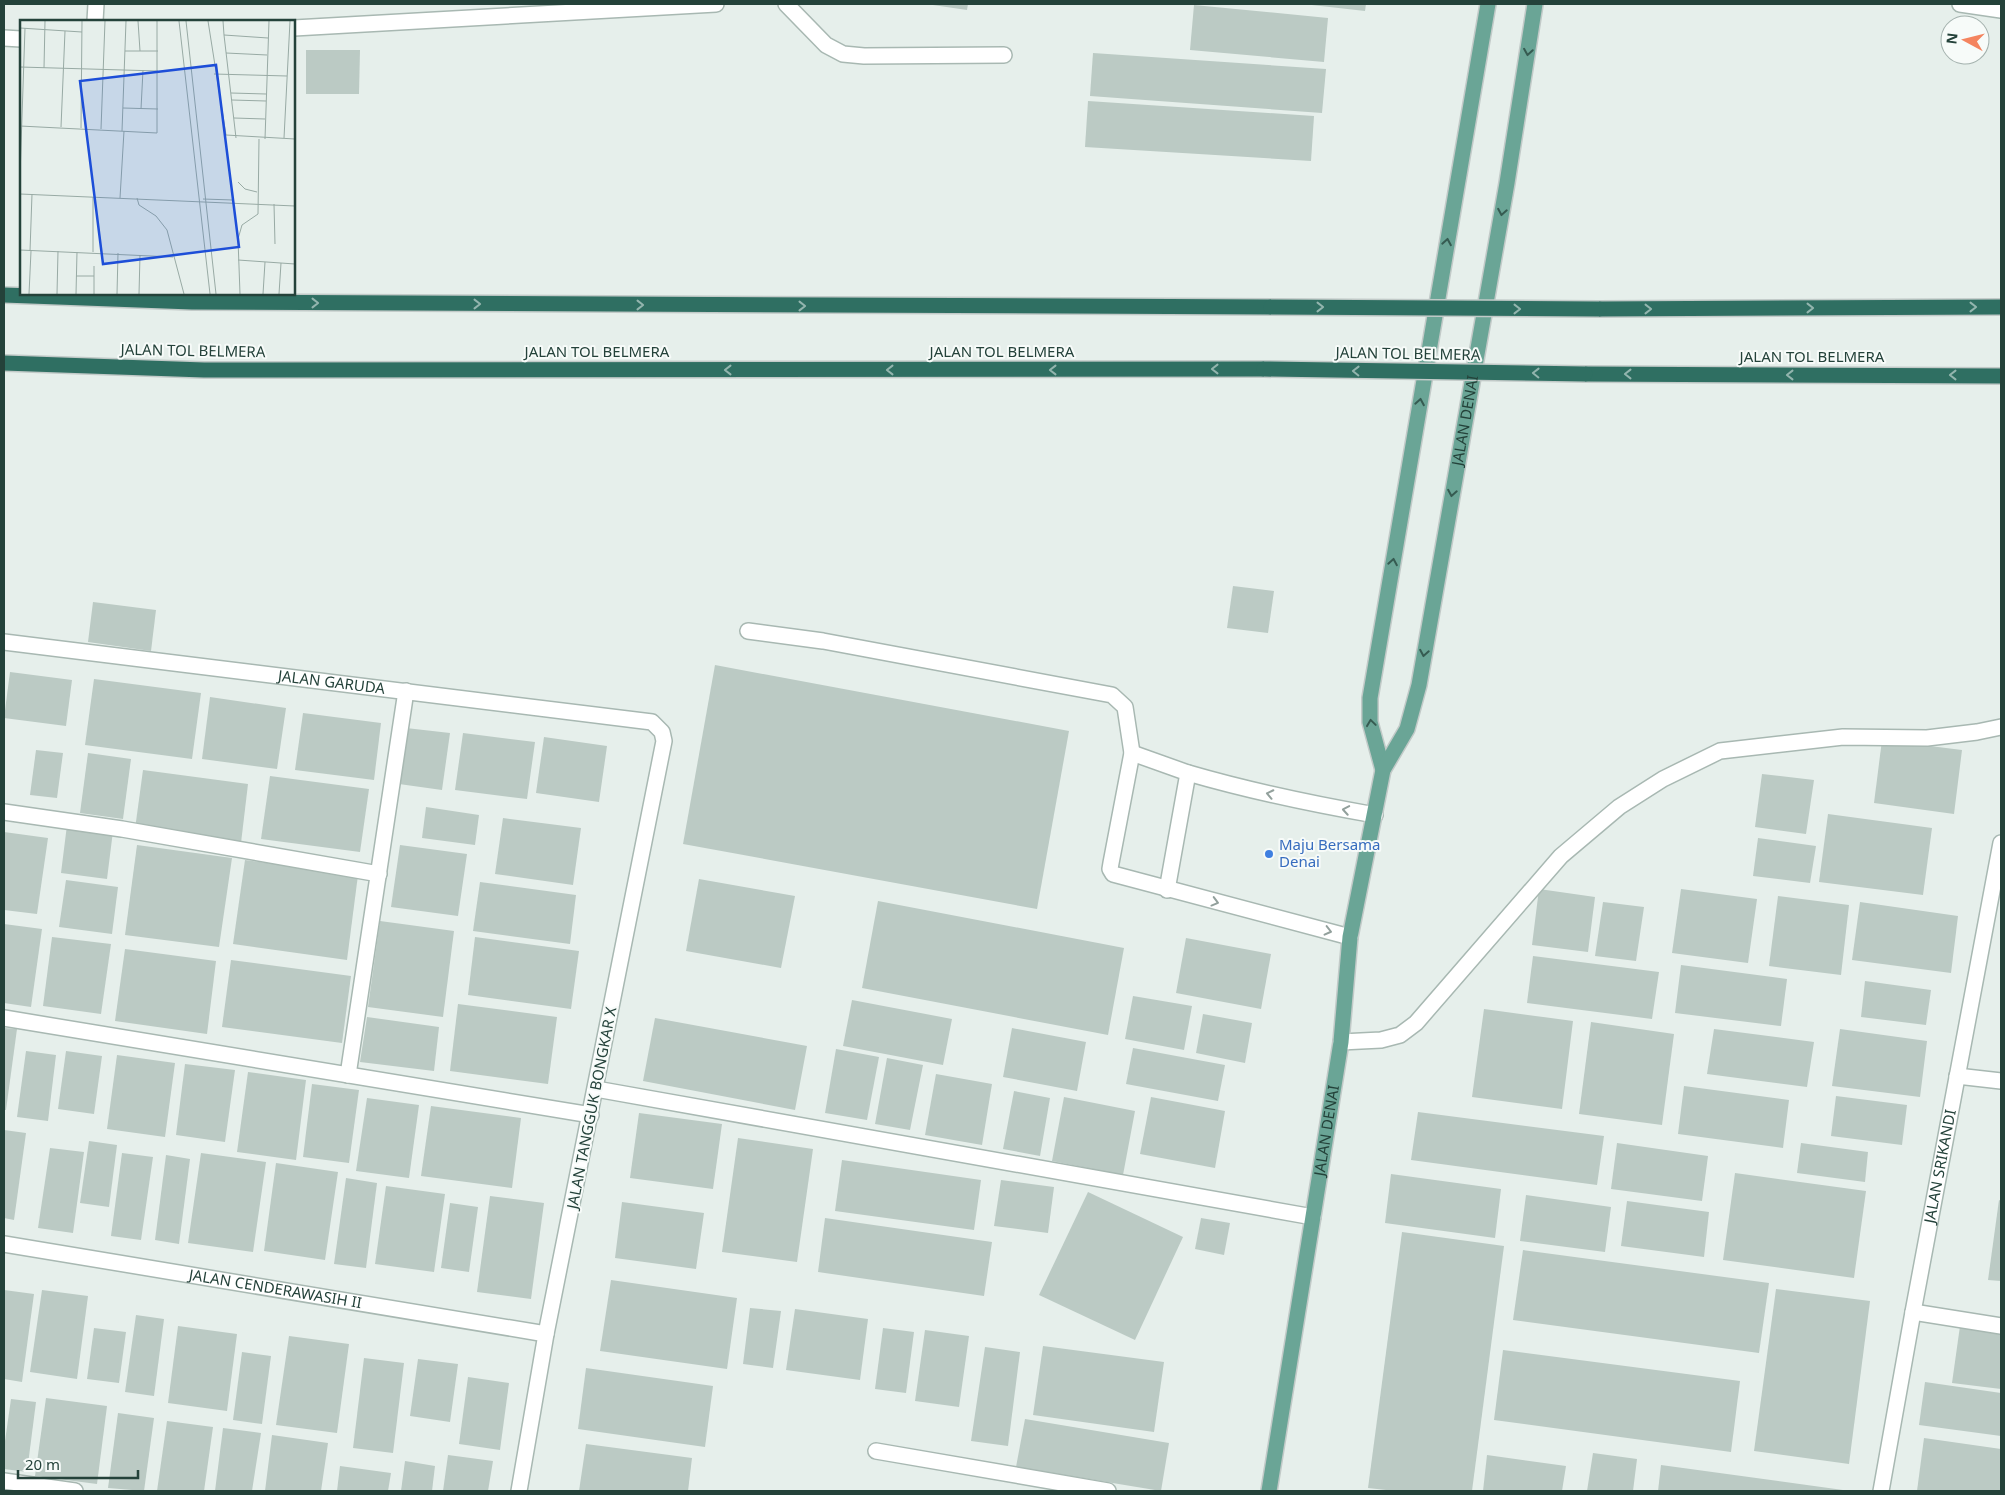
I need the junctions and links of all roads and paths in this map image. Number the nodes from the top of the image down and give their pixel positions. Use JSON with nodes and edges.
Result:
{"nodes":[{"id":1,"x":96,"y":4,"type":"edge"},
{"id":2,"x":716,"y":4,"type":"edge"},
{"id":3,"x":786,"y":4,"type":"edge"},
{"id":4,"x":1488,"y":4,"type":"edge"},
{"id":5,"x":1535,"y":4,"type":"edge"},
{"id":6,"x":1960,"y":4,"type":"edge"},
{"id":7,"x":2001,"y":10,"type":"edge"},
{"id":8,"x":95,"y":20,"type":"edge"},
{"id":9,"x":295,"y":28,"type":"edge"},
{"id":10,"x":4,"y":38,"type":"edge"},
{"id":11,"x":20,"y":39,"type":"edge"},
{"id":12,"x":1004,"y":55,"type":"dead end"},
{"id":13,"x":4,"y":295,"type":"edge"},
{"id":14,"x":2001,"y":307,"type":"edge"},
{"id":15,"x":4,"y":363,"type":"edge"},
{"id":16,"x":2001,"y":376,"type":"edge"},
{"id":17,"x":748,"y":631,"type":"dead end"},
{"id":18,"x":4,"y":642,"type":"edge"},
{"id":19,"x":406,"y":692,"type":"junction"},
{"id":20,"x":658,"y":726,"type":"joint"},
{"id":21,"x":2001,"y":727,"type":"edge"},
{"id":22,"x":1132,"y":753,"type":"junction"},
{"id":23,"x":1383,"y":770,"type":"junction"},
{"id":24,"x":1188,"y":773,"type":"junction"},
{"id":25,"x":4,"y":812,"type":"edge"},
{"id":26,"x":1375,"y":815,"type":"junction"},
{"id":27,"x":2001,"y":843,"type":"edge"},
{"id":28,"x":379,"y":874,"type":"junction"},
{"id":29,"x":1168,"y":890,"type":"junction"},
{"id":30,"x":1350,"y":937,"type":"junction"},
{"id":31,"x":4,"y":1018,"type":"edge"},
{"id":32,"x":1341,"y":1042,"type":"junction"},
{"id":33,"x":348,"y":1075,"type":"junction"},
{"id":34,"x":1957,"y":1076,"type":"junction"},
{"id":35,"x":2001,"y":1081,"type":"edge"},
{"id":36,"x":596,"y":1089,"type":"junction"},
{"id":37,"x":591,"y":1115,"type":"junction"},
{"id":38,"x":1313,"y":1217,"type":"junction"},
{"id":39,"x":4,"y":1244,"type":"edge"},
{"id":40,"x":1913,"y":1312,"type":"junction"},
{"id":41,"x":2001,"y":1326,"type":"edge"},
{"id":42,"x":546,"y":1334,"type":"junction"},
{"id":43,"x":876,"y":1451,"type":"dead end"},
{"id":44,"x":4,"y":1481,"type":"edge"},
{"id":45,"x":75,"y":1491,"type":"edge"},
{"id":46,"x":519,"y":1491,"type":"edge"},
{"id":47,"x":1108,"y":1491,"type":"edge"},
{"id":48,"x":1269,"y":1491,"type":"edge"},
{"id":49,"x":1881,"y":1491,"type":"edge"}],
"edges":[{"from":1,"to":8,"type":"street"},
{"from":2,"to":9,"type":"street"},
{"from":3,"to":12,"type":"street"},
{"from":23,"to":4,"type":"main road","name":"JALAN DENAI","one_way":true},
{"from":5,"to":23,"type":"main road","name":"JALAN DENAI","one_way":true},
{"from":6,"to":7,"type":"street"},
{"from":10,"to":11,"type":"street"},
{"from":13,"to":14,"type":"highway","one_way":true,"bridge":true},
{"from":16,"to":15,"type":"highway","name":"JALAN TOL BELMERA","one_way":true,"bridge":true},
{"from":17,"to":22,"type":"street"},
{"from":18,"to":19,"type":"street","name":"JALAN GARUDA"},
{"from":19,"to":20,"type":"street","name":"JALAN GARUDA"},
{"from":19,"to":28,"type":"street"},
{"from":20,"to":36,"type":"street","name":"JALAN TANGGUK BONGKAR X"},
{"from":21,"to":32,"type":"street"},
{"from":22,"to":24,"type":"street"},
{"from":22,"to":29,"type":"street"},
{"from":23,"to":26,"type":"main road","name":"JALAN DENAI"},
{"from":26,"to":24,"type":"street","one_way":true},
{"from":24,"to":29,"type":"street"},
{"from":25,"to":28,"type":"street"},
{"from":26,"to":30,"type":"main road","name":"JALAN DENAI"},
{"from":27,"to":34,"type":"street","name":"JALAN SRIKANDI"},
{"from":28,"to":33,"type":"street"},
{"from":29,"to":30,"type":"street","one_way":true},
{"from":30,"to":32,"type":"main road","name":"JALAN DENAI"},
{"from":31,"to":33,"type":"street"},
{"from":32,"to":38,"type":"main road","name":"JALAN DENAI"},
{"from":33,"to":37,"type":"street"},
{"from":34,"to":35,"type":"street"},
{"from":34,"to":40,"type":"street","name":"JALAN SRIKANDI"},
{"from":36,"to":37,"type":"street","name":"JALAN TANGGUK BONGKAR X"},
{"from":36,"to":38,"type":"street"},
{"from":37,"to":42,"type":"street","name":"JALAN TANGGUK BONGKAR X"},
{"from":38,"to":48,"type":"main road","name":"JALAN DENAI"},
{"from":39,"to":42,"type":"street","name":"JALAN CENDERAWASIH II"},
{"from":40,"to":41,"type":"street"},
{"from":40,"to":49,"type":"street","name":"JALAN SRIKANDI"},
{"from":42,"to":46,"type":"street","name":"JALAN TANGGUK BONGKAR X"},
{"from":43,"to":47,"type":"street"},
{"from":44,"to":45,"type":"street"}]}
